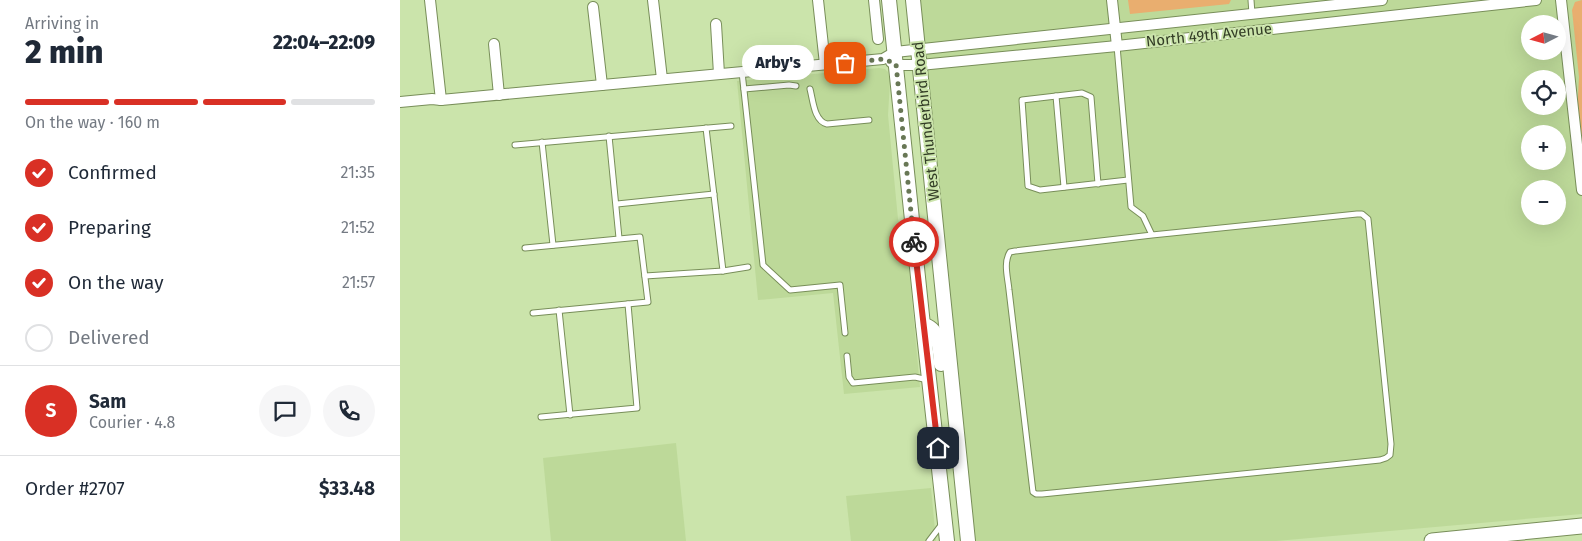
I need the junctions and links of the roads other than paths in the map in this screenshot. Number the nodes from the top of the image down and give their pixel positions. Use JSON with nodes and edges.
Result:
{"nodes":[{"id":1,"x":430,"y":0,"type":"edge"},
{"id":2,"x":653,"y":0,"type":"edge"},
{"id":3,"x":818,"y":0,"type":"edge"},
{"id":4,"x":874,"y":0,"type":"edge"},
{"id":5,"x":889,"y":0,"type":"edge"},
{"id":6,"x":913,"y":0,"type":"edge"},
{"id":7,"x":1112,"y":0,"type":"edge"},
{"id":8,"x":1251,"y":0,"type":"edge"},
{"id":9,"x":1382,"y":0,"type":"edge"},
{"id":10,"x":1536,"y":0,"type":"edge"},
{"id":11,"x":1561,"y":0,"type":"edge"},
{"id":12,"x":594,"y":7,"type":"dead end"},
{"id":13,"x":1252,"y":14,"type":"junction"},
{"id":14,"x":891,"y":20,"type":"junction"},
{"id":15,"x":876,"y":21,"type":"junction"},
{"id":16,"x":716,"y":24,"type":"dead end"},
{"id":17,"x":1115,"y":28,"type":"junction"},
{"id":18,"x":878,"y":40,"type":"dead end"},
{"id":19,"x":494,"y":44,"type":"dead end"},
{"id":20,"x":1117,"y":46,"type":"junction"},
{"id":21,"x":918,"y":49,"type":"junction"},
{"id":22,"x":891,"y":58,"type":"junction"},
{"id":23,"x":825,"y":64,"type":"junction"},
{"id":24,"x":920,"y":65,"type":"junction"},
{"id":25,"x":742,"y":72,"type":"junction"},
{"id":26,"x":719,"y":74,"type":"junction"},
{"id":27,"x":662,"y":80,"type":"junction"},
{"id":28,"x":602,"y":85,"type":"junction"},
{"id":29,"x":796,"y":86,"type":"dead end"},
{"id":30,"x":744,"y":89,"type":"junction"},
{"id":31,"x":810,"y":89,"type":"dead end"},
{"id":32,"x":499,"y":95,"type":"junction"},
{"id":33,"x":1056,"y":96,"type":"junction"},
{"id":34,"x":441,"y":100,"type":"junction"},
{"id":35,"x":400,"y":102,"type":"edge"},
{"id":36,"x":869,"y":120,"type":"dead end"},
{"id":37,"x":730,"y":126,"type":"dead end"},
{"id":38,"x":706,"y":128,"type":"junction"},
{"id":39,"x":609,"y":136,"type":"junction"},
{"id":40,"x":542,"y":142,"type":"junction"},
{"id":41,"x":515,"y":145,"type":"dead end"},
{"id":42,"x":1128,"y":180,"type":"junction"},
{"id":43,"x":1098,"y":184,"type":"junction"},
{"id":44,"x":1064,"y":188,"type":"junction"},
{"id":45,"x":1582,"y":190,"type":"edge"},
{"id":46,"x":714,"y":194,"type":"junction"},
{"id":47,"x":616,"y":204,"type":"junction"},
{"id":48,"x":937,"y":229,"type":"junction"},
{"id":49,"x":913,"y":232,"type":"junction"},
{"id":50,"x":1152,"y":235,"type":"junction"},
{"id":51,"x":619,"y":238,"type":"junction"},
{"id":52,"x":553,"y":245,"type":"junction"},
{"id":53,"x":525,"y":248,"type":"dead end"},
{"id":54,"x":748,"y":267,"type":"dead end"},
{"id":55,"x":723,"y":271,"type":"junction"},
{"id":56,"x":645,"y":276,"type":"junction"},
{"id":57,"x":628,"y":304,"type":"junction"},
{"id":58,"x":559,"y":310,"type":"junction"},
{"id":59,"x":533,"y":313,"type":"dead end"},
{"id":60,"x":923,"y":325,"type":"junction"},
{"id":61,"x":845,"y":332,"type":"dead end"},
{"id":62,"x":847,"y":356,"type":"dead end"},
{"id":63,"x":930,"y":381,"type":"junction"},
{"id":64,"x":953,"y":386,"type":"junction"},
{"id":65,"x":570,"y":415,"type":"junction"},
{"id":66,"x":541,"y":417,"type":"dead end"},
{"id":67,"x":945,"y":520,"type":"junction"},
{"id":68,"x":1582,"y":526,"type":"edge"},
{"id":69,"x":929,"y":541,"type":"edge"},
{"id":70,"x":947,"y":541,"type":"edge"},
{"id":71,"x":968,"y":541,"type":"edge"},
{"id":72,"x":1432,"y":541,"type":"edge"}],
"edges":[{"from":1,"to":34,"type":"street"},
{"from":2,"to":27,"type":"street"},
{"from":3,"to":23,"type":"street"},
{"from":4,"to":15,"type":"street"},
{"from":5,"to":14,"type":"main road","name":"West Thunderbird Road"},
{"from":6,"to":21,"type":"main road","name":"West Thunderbird Road"},
{"from":7,"to":17,"type":"street"},
{"from":8,"to":13,"type":"lane"},
{"from":9,"to":13,"type":"street","name":"North 49th Avenue"},
{"from":10,"to":20,"type":"street","name":"North 49th Avenue"},
{"from":11,"to":45,"type":"street"},
{"from":12,"to":28,"type":"street"},
{"from":13,"to":17,"type":"street","name":"North 49th Avenue"},
{"from":14,"to":15,"type":"lane"},
{"from":14,"to":22,"type":"main road","name":"West Thunderbird Road"},
{"from":15,"to":18,"type":"street"},
{"from":16,"to":26,"type":"street"},
{"from":17,"to":20,"type":"street"},
{"from":17,"to":21,"type":"street","name":"North 49th Avenue"},
{"from":19,"to":32,"type":"street"},
{"from":20,"to":24,"type":"street","name":"North 49th Avenue"},
{"from":20,"to":42,"type":"lane"},
{"from":21,"to":22,"type":"street","name":"North 49th Avenue"},
{"from":21,"to":24,"type":"main road","name":"West Thunderbird Road"},
{"from":22,"to":23,"type":"street","name":"North 49th Avenue"},
{"from":22,"to":24,"type":"street","name":"North 49th Avenue"},
{"from":22,"to":49,"type":"main road","name":"West Thunderbird Road"},
{"from":23,"to":25,"type":"street","name":"North 49th Avenue"},
{"from":24,"to":48,"type":"main road","name":"West Thunderbird Road"},
{"from":25,"to":26,"type":"street","name":"North 49th Avenue"},
{"from":25,"to":30,"type":"lane"},
{"from":26,"to":27,"type":"street","name":"North 49th Avenue"},
{"from":27,"to":28,"type":"street","name":"North 49th Avenue"},
{"from":28,"to":32,"type":"street","name":"North 49th Avenue"},
{"from":29,"to":30,"type":"lane"},
{"from":30,"to":61,"type":"lane"},
{"from":31,"to":36,"type":"lane"},
{"from":32,"to":34,"type":"street","name":"North 49th Avenue"},
{"from":33,"to":43,"type":"lane"},
{"from":33,"to":44,"type":"lane"},
{"from":33,"to":44,"type":"lane"},
{"from":34,"to":35,"type":"street","name":"North 49th Avenue"},
{"from":37,"to":38,"type":"lane"},
{"from":38,"to":39,"type":"lane"},
{"from":38,"to":46,"type":"lane"},
{"from":39,"to":40,"type":"lane"},
{"from":39,"to":47,"type":"lane"},
{"from":40,"to":41,"type":"lane"},
{"from":40,"to":52,"type":"lane"},
{"from":42,"to":43,"type":"lane"},
{"from":42,"to":50,"type":"lane"},
{"from":43,"to":44,"type":"lane"},
{"from":46,"to":47,"type":"lane"},
{"from":46,"to":55,"type":"lane"},
{"from":47,"to":51,"type":"lane"},
{"from":48,"to":49,"type":"main road"},
{"from":48,"to":64,"type":"main road","name":"West Thunderbird Road"},
{"from":49,"to":60,"type":"main road","name":"West Thunderbird Road"},
{"from":50,"to":50,"type":"lane"},
{"from":51,"to":52,"type":"lane"},
{"from":51,"to":56,"type":"lane"},
{"from":52,"to":53,"type":"lane"},
{"from":54,"to":55,"type":"lane"},
{"from":55,"to":56,"type":"lane"},
{"from":56,"to":57,"type":"lane"},
{"from":57,"to":58,"type":"lane"},
{"from":57,"to":65,"type":"lane"},
{"from":58,"to":59,"type":"lane"},
{"from":58,"to":65,"type":"lane"},
{"from":60,"to":63,"type":"main road","name":"West Thunderbird Road"},
{"from":60,"to":64,"type":"main road"},
{"from":62,"to":63,"type":"lane"},
{"from":63,"to":67,"type":"main road","name":"West Thunderbird Road"},
{"from":64,"to":71,"type":"main road","name":"West Thunderbird Road"},
{"from":65,"to":66,"type":"lane"},
{"from":67,"to":69,"type":"lane"},
{"from":67,"to":70,"type":"main road","name":"West Thunderbird Road"},
{"from":68,"to":72,"type":"main road"}]}
